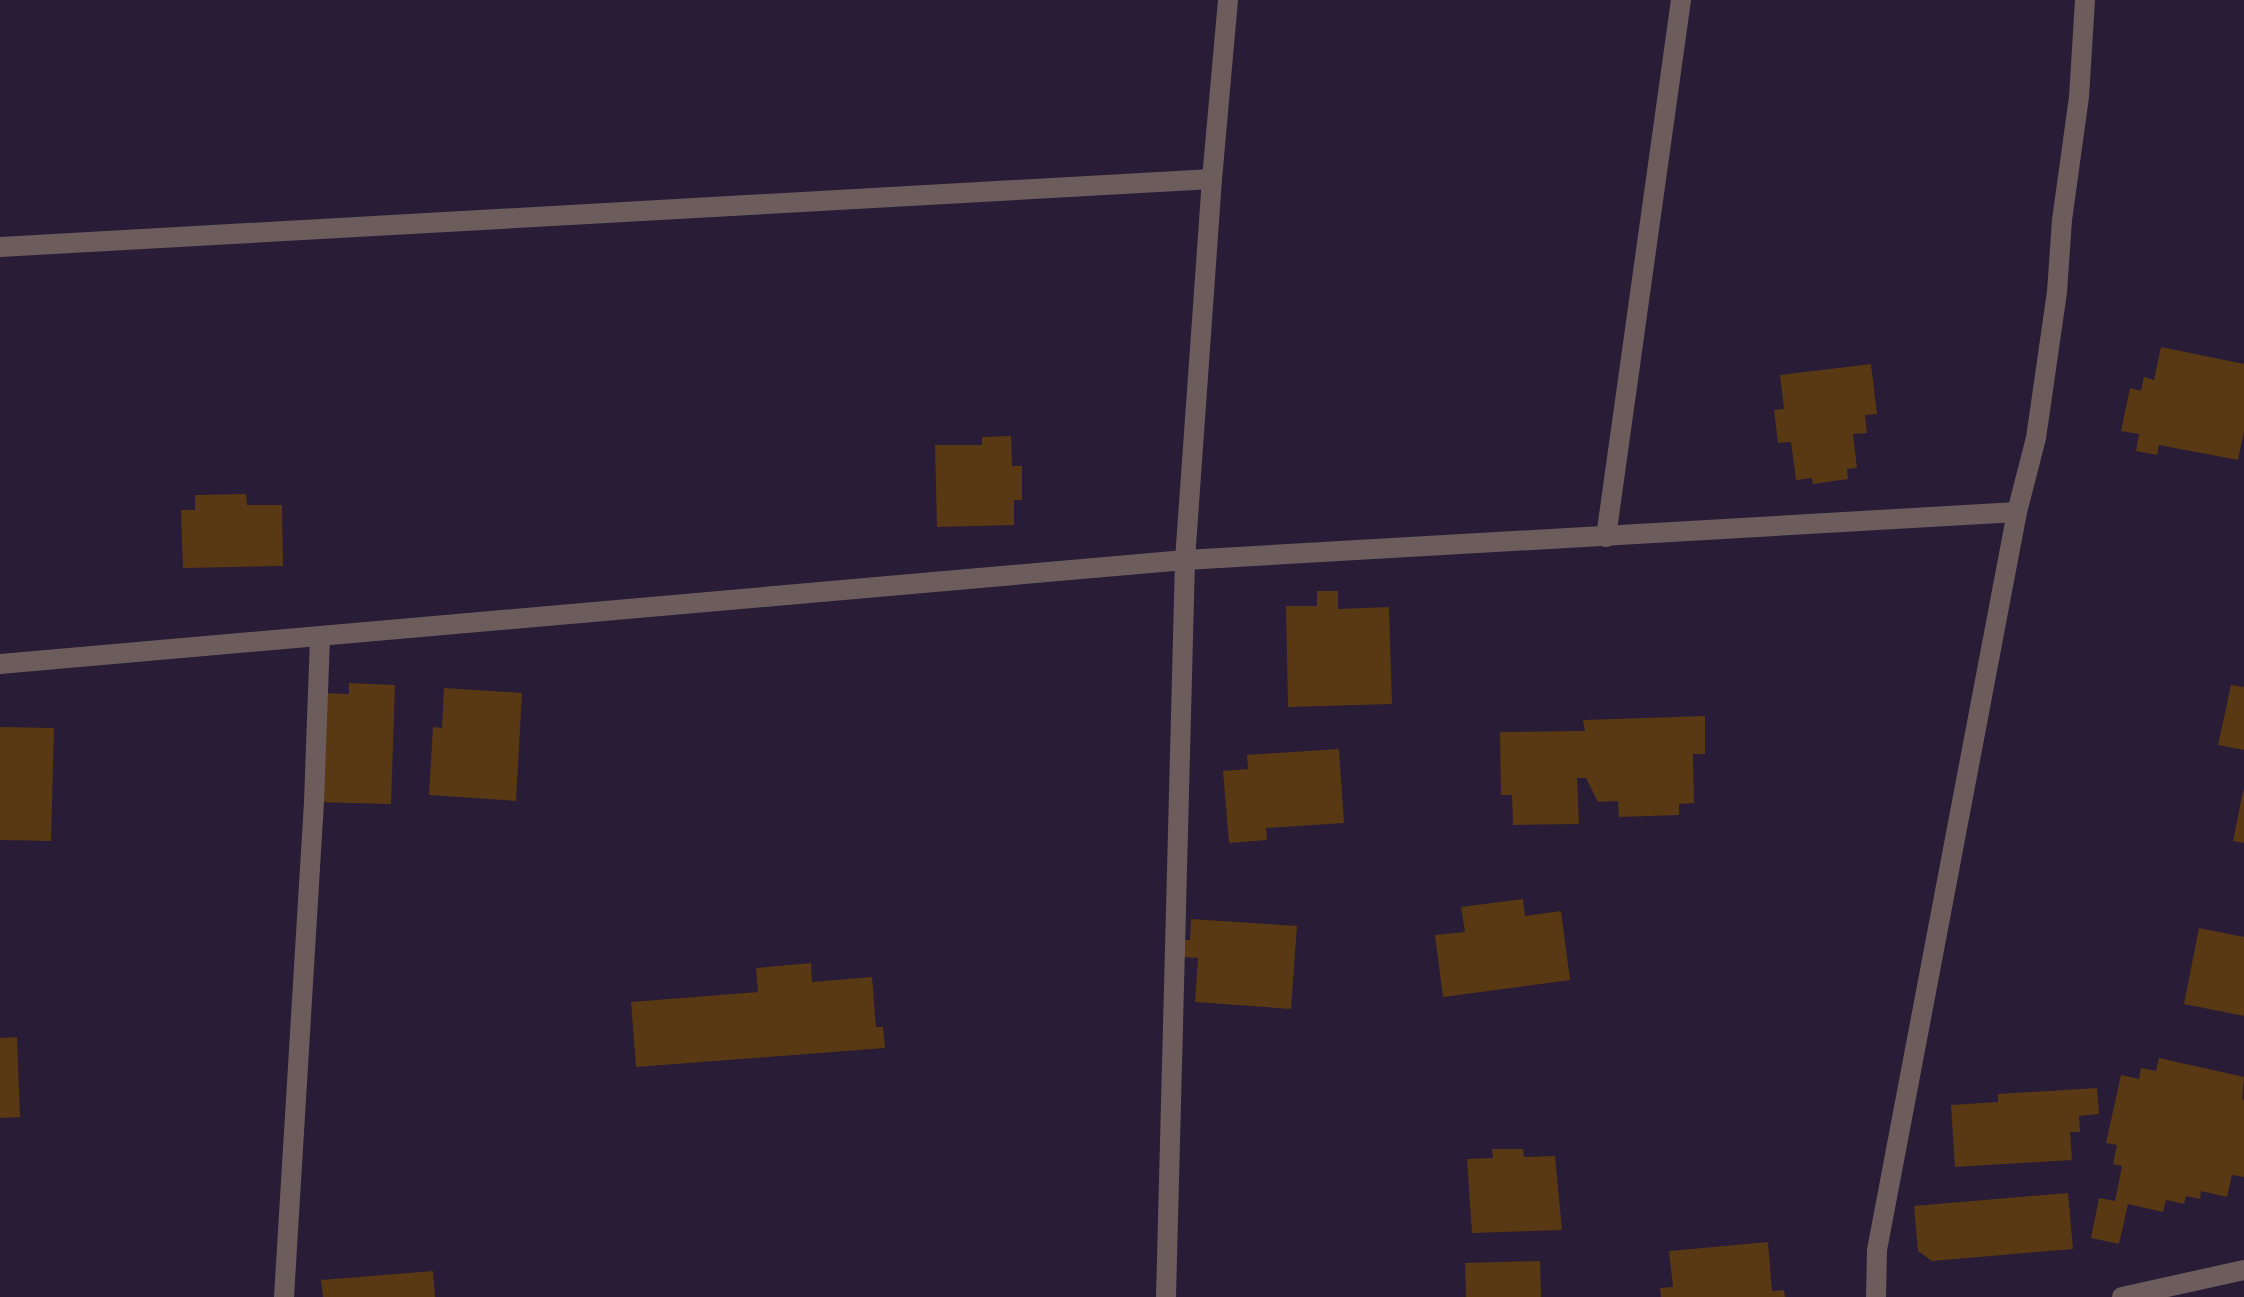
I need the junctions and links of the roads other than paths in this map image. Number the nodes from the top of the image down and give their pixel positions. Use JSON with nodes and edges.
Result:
{"nodes":[{"id":1,"x":1228,"y":0,"type":"edge"},
{"id":2,"x":1681,"y":0,"type":"edge"},
{"id":3,"x":2085,"y":0,"type":"edge"},
{"id":4,"x":1212,"y":179,"type":"junction"},
{"id":5,"x":0,"y":247,"type":"edge"},
{"id":6,"x":2017,"y":512,"type":"junction"},
{"id":7,"x":1606,"y":537,"type":"junction"},
{"id":8,"x":1185,"y":560,"type":"junction"},
{"id":9,"x":320,"y":637,"type":"junction"},
{"id":10,"x":0,"y":664,"type":"edge"},
{"id":11,"x":2244,"y":1270,"type":"edge"},
{"id":12,"x":284,"y":1297,"type":"edge"},
{"id":13,"x":1166,"y":1297,"type":"edge"},
{"id":14,"x":1876,"y":1297,"type":"edge"},
{"id":15,"x":2122,"y":1297,"type":"edge"}],
"edges":[{"from":1,"to":4,"type":"street"},
{"from":2,"to":7,"type":"street"},
{"from":3,"to":6,"type":"street"},
{"from":4,"to":5,"type":"street"},
{"from":4,"to":8,"type":"street"},
{"from":6,"to":7,"type":"street"},
{"from":6,"to":14,"type":"street"},
{"from":7,"to":8,"type":"street"},
{"from":8,"to":9,"type":"street"},
{"from":8,"to":13,"type":"street"},
{"from":9,"to":10,"type":"street"},
{"from":9,"to":12,"type":"street"},
{"from":11,"to":15,"type":"street"}]}
